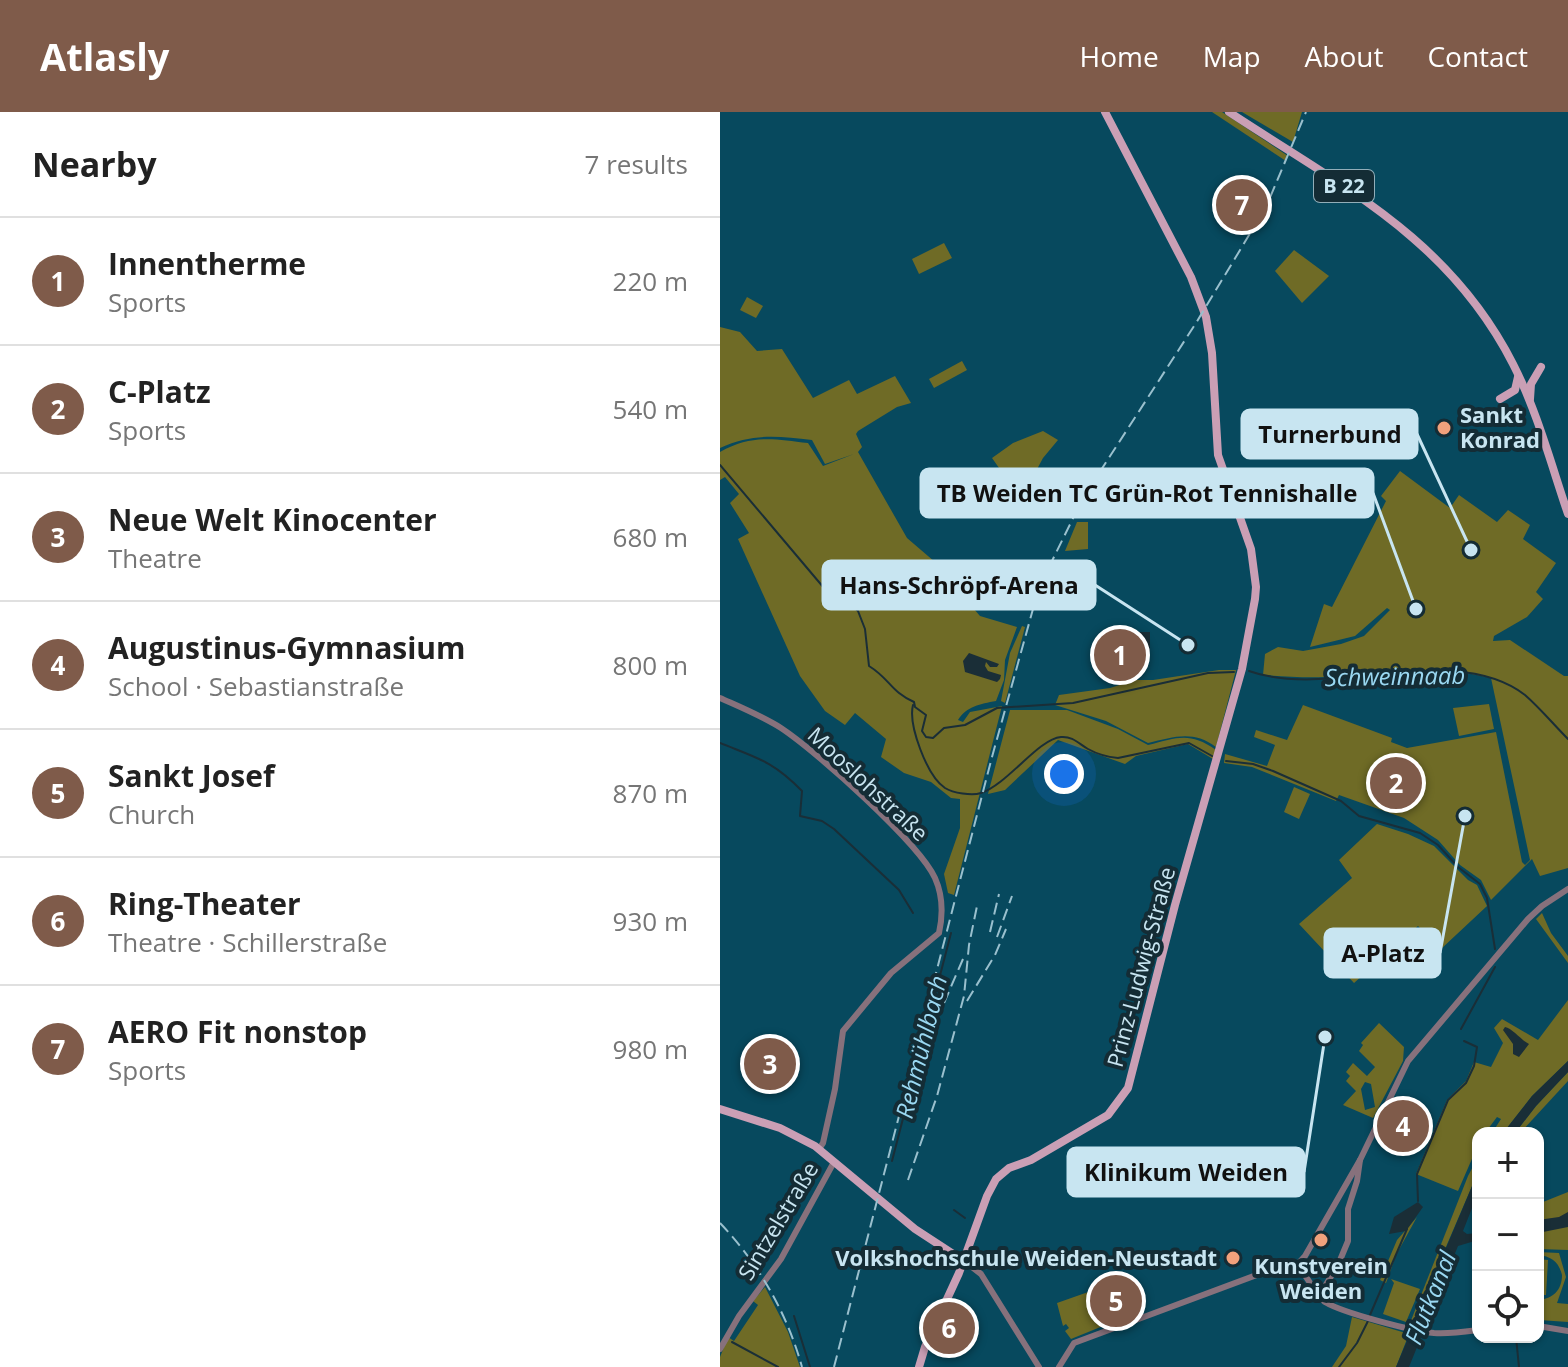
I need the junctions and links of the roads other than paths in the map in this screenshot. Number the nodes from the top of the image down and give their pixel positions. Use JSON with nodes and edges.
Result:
{"nodes":[{"id":1,"x":1105,"y":112,"type":"edge"},
{"id":2,"x":1229,"y":112,"type":"edge"},
{"id":3,"x":1512,"y":362,"type":"junction"},
{"id":4,"x":1517,"y":374,"type":"junction"},
{"id":5,"x":1530,"y":404,"type":"junction"},
{"id":6,"x":1568,"y":514,"type":"edge"},
{"id":7,"x":720,"y":698,"type":"edge"},
{"id":8,"x":1568,"y":889,"type":"edge"},
{"id":9,"x":720,"y":1109,"type":"edge"},
{"id":10,"x":819,"y":1149,"type":"junction"},
{"id":11,"x":1360,"y":1160,"type":"junction"},
{"id":12,"x":834,"y":1162,"type":"junction"},
{"id":13,"x":964,"y":1261,"type":"junction"},
{"id":14,"x":1296,"y":1266,"type":"junction"},
{"id":15,"x":1319,"y":1296,"type":"junction"},
{"id":16,"x":1544,"y":1327,"type":"edge"},
{"id":17,"x":1472,"y":1330,"type":"edge"},
{"id":18,"x":1568,"y":1331,"type":"edge"},
{"id":19,"x":720,"y":1349,"type":"edge"},
{"id":20,"x":919,"y":1367,"type":"edge"},
{"id":21,"x":1039,"y":1367,"type":"edge"},
{"id":22,"x":1059,"y":1367,"type":"edge"}],
"edges":[{"from":1,"to":13,"type":"main road","name":"Prinz-Ludwig-Straße"},
{"from":2,"to":3,"type":"main road","number":"B 22"},
{"from":3,"to":4,"type":"main road","number":"B 22"},
{"from":3,"to":5,"type":"main road"},
{"from":4,"to":5,"type":"main road","number":"B 22"},
{"from":4,"to":5,"type":"main road"},
{"from":5,"to":6,"type":"main road","number":"B 22"},
{"from":7,"to":10,"type":"street","name":"Mooslohstraße"},
{"from":8,"to":11,"type":"street"},
{"from":9,"to":10,"type":"main road"},
{"from":10,"to":12,"type":"main road"},
{"from":11,"to":14,"type":"street"},
{"from":11,"to":15,"type":"street"},
{"from":12,"to":13,"type":"main road"},
{"from":12,"to":19,"type":"street","name":"Sintzelstraße"},
{"from":13,"to":20,"type":"main road"},
{"from":13,"to":21,"type":"street"},
{"from":14,"to":15,"type":"street"},
{"from":14,"to":22,"type":"street"},
{"from":15,"to":17,"type":"street"},
{"from":16,"to":18,"type":"street"}]}
